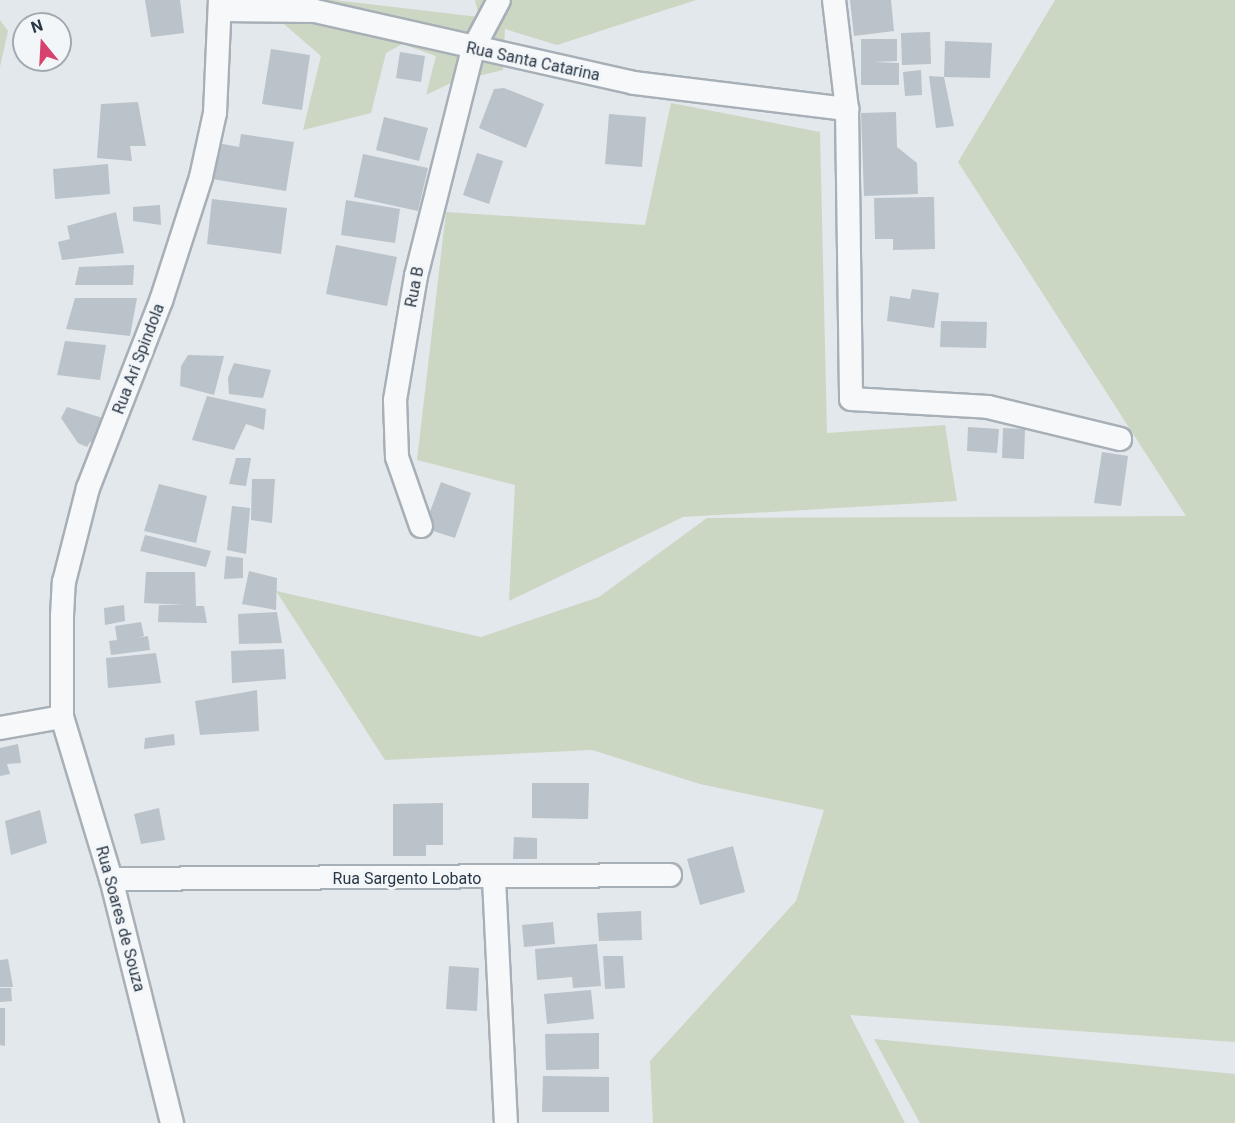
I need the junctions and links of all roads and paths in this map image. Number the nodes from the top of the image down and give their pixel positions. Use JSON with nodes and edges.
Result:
{"nodes":[{"id":1,"x":499,"y":0,"type":"edge"},
{"id":2,"x":834,"y":0,"type":"edge"},
{"id":3,"x":220,"y":5,"type":"edge"},
{"id":4,"x":473,"y":50,"type":"junction"},
{"id":5,"x":847,"y":108,"type":"junction"},
{"id":6,"x":1120,"y":439,"type":"dead end"},
{"id":7,"x":421,"y":526,"type":"dead end"},
{"id":8,"x":62,"y":717,"type":"junction"},
{"id":9,"x":0,"y":728,"type":"edge"},
{"id":10,"x":670,"y":876,"type":"dead end"},
{"id":11,"x":111,"y":879,"type":"junction"},
{"id":12,"x":494,"y":879,"type":"junction"},
{"id":13,"x":172,"y":1123,"type":"edge"},
{"id":14,"x":506,"y":1123,"type":"edge"}],
"edges":[{"from":1,"to":4,"type":"street","name":"Rua B"},
{"from":2,"to":5,"type":"street"},
{"from":3,"to":4,"type":"street","name":"Rua Santa Catarina"},
{"from":3,"to":8,"type":"street","name":"Rua Ari Spindola"},
{"from":4,"to":5,"type":"street","name":"Rua Santa Catarina"},
{"from":4,"to":7,"type":"street","name":"Rua B"},
{"from":5,"to":6,"type":"street"},
{"from":8,"to":9,"type":"street"},
{"from":8,"to":11,"type":"street","name":"Rua Soares de Souza"},
{"from":10,"to":12,"type":"street"},
{"from":11,"to":12,"type":"street","name":"Rua Sargento Lobato"},
{"from":11,"to":13,"type":"street","name":"Rua Soares de Souza"},
{"from":12,"to":14,"type":"street","name":"Rua Sargento Lobato"}]}
